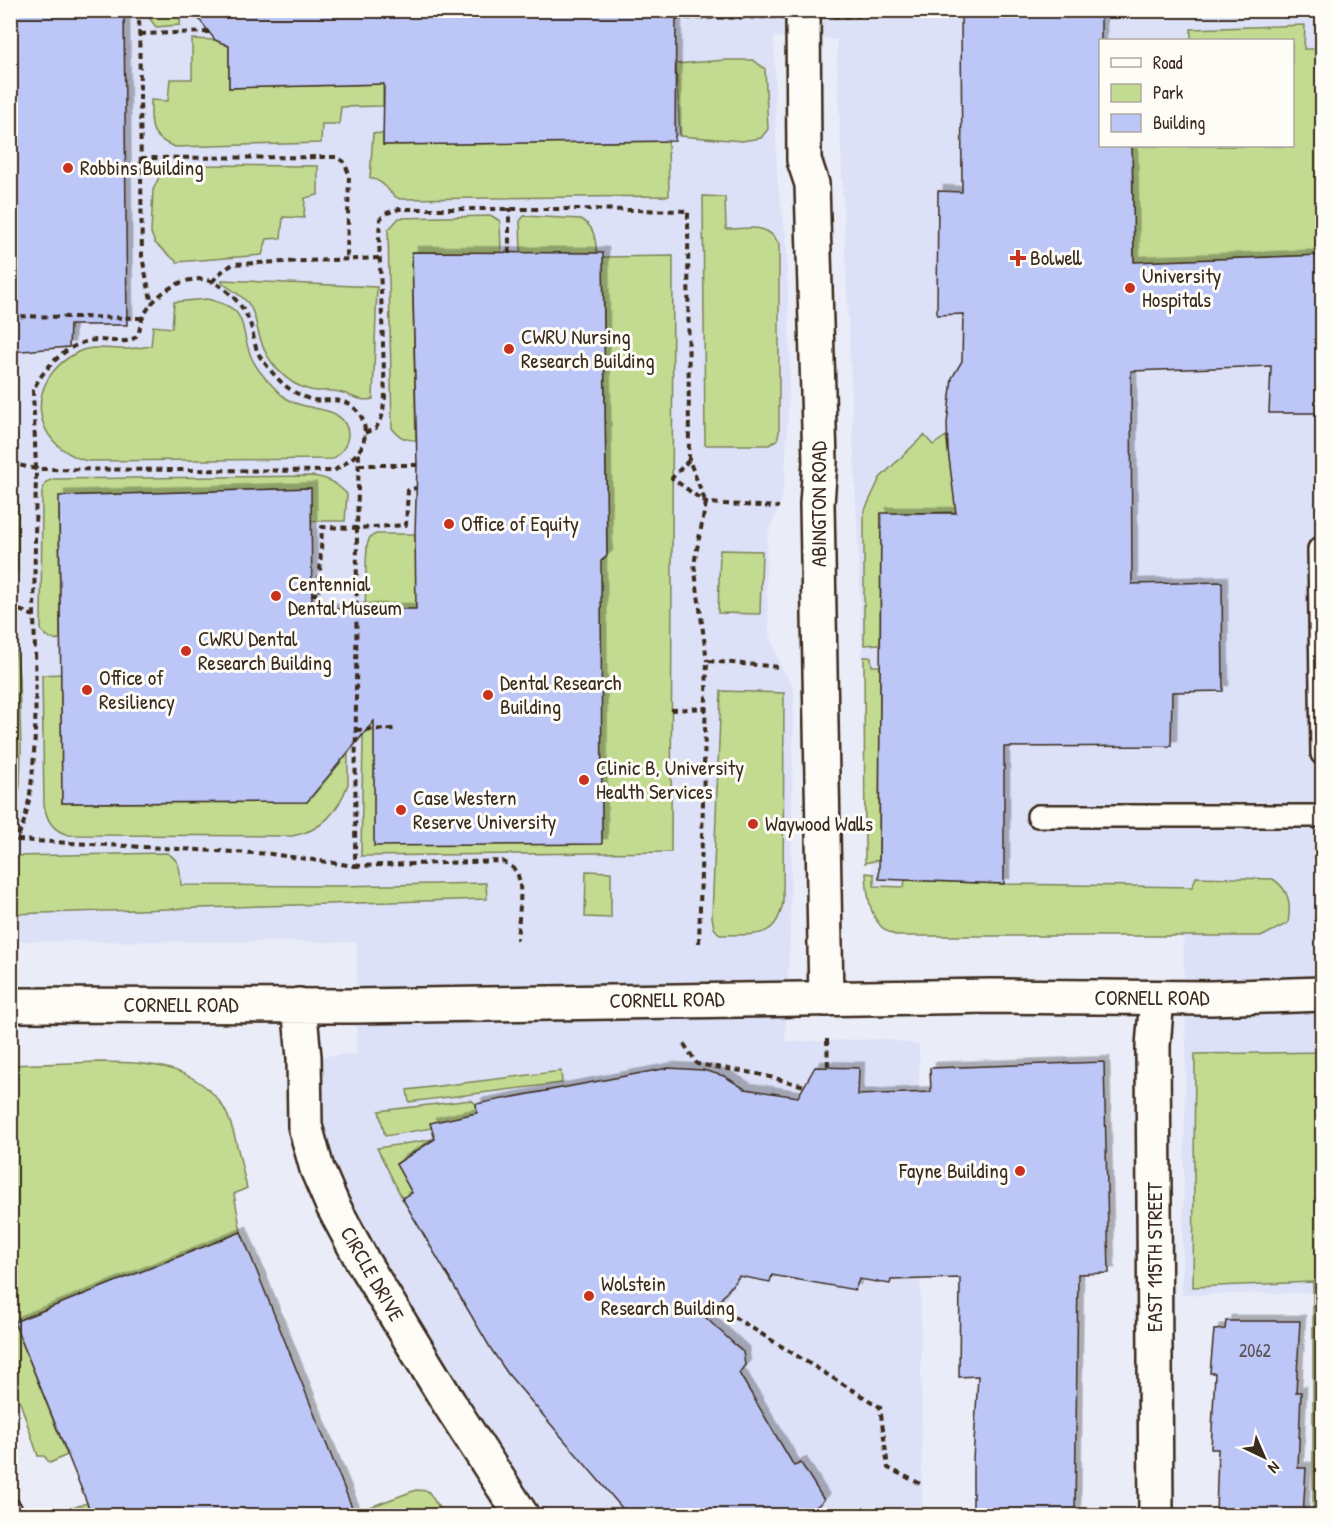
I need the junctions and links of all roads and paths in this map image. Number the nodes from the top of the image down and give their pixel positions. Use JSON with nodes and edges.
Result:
{"nodes":[{"id":1,"x":139,"y":10,"type":"edge"},
{"id":2,"x":802,"y":10,"type":"edge"},
{"id":3,"x":961,"y":15,"type":"dead end"},
{"id":4,"x":675,"y":18,"type":"dead end"},
{"id":5,"x":209,"y":32,"type":"dead end"},
{"id":6,"x":140,"y":34,"type":"junction"},
{"id":7,"x":141,"y":158,"type":"junction"},
{"id":8,"x":509,"y":208,"type":"junction"},
{"id":9,"x":509,"y":254,"type":"dead end"},
{"id":10,"x":380,"y":258,"type":"junction"},
{"id":11,"x":347,"y":259,"type":"junction"},
{"id":12,"x":212,"y":282,"type":"junction"},
{"id":13,"x":152,"y":305,"type":"junction"},
{"id":14,"x":10,"y":316,"type":"edge"},
{"id":15,"x":143,"y":318,"type":"junction"},
{"id":16,"x":365,"y":433,"type":"junction"},
{"id":17,"x":359,"y":450,"type":"junction"},
{"id":18,"x":689,"y":460,"type":"junction"},
{"id":19,"x":10,"y":463,"type":"edge"},
{"id":20,"x":359,"y":465,"type":"junction"},
{"id":21,"x":417,"y":465,"type":"dead end"},
{"id":22,"x":36,"y":469,"type":"junction"},
{"id":23,"x":416,"y":488,"type":"dead end"},
{"id":24,"x":706,"y":503,"type":"junction"},
{"id":25,"x":780,"y":507,"type":"dead end"},
{"id":26,"x":357,"y":528,"type":"junction"},
{"id":27,"x":1319,"y":549,"type":"dead end"},
{"id":28,"x":312,"y":594,"type":"dead end"},
{"id":29,"x":10,"y":606,"type":"edge"},
{"id":30,"x":34,"y":616,"type":"junction"},
{"id":31,"x":708,"y":661,"type":"junction"},
{"id":32,"x":781,"y":667,"type":"dead end"},
{"id":33,"x":707,"y":708,"type":"junction"},
{"id":34,"x":672,"y":710,"type":"dead end"},
{"id":35,"x":394,"y":729,"type":"dead end"},
{"id":36,"x":356,"y":730,"type":"junction"},
{"id":37,"x":1323,"y":754,"type":"edge"},
{"id":38,"x":1038,"y":816,"type":"dead end"},
{"id":39,"x":1323,"y":816,"type":"edge"},
{"id":40,"x":17,"y":840,"type":"junction"},
{"id":41,"x":10,"y":844,"type":"edge"},
{"id":42,"x":355,"y":866,"type":"junction"},
{"id":43,"x":517,"y":940,"type":"dead end"},
{"id":44,"x":699,"y":943,"type":"dead end"},
{"id":45,"x":1323,"y":994,"type":"edge"},
{"id":46,"x":1157,"y":998,"type":"junction"},
{"id":47,"x":826,"y":999,"type":"junction"},
{"id":48,"x":10,"y":1005,"type":"edge"},
{"id":49,"x":299,"y":1005,"type":"junction"},
{"id":50,"x":828,"y":1039,"type":"dead end"},
{"id":51,"x":684,"y":1044,"type":"dead end"},
{"id":52,"x":828,"y":1067,"type":"dead end"},
{"id":53,"x":805,"y":1086,"type":"dead end"},
{"id":54,"x":716,"y":1306,"type":"dead end"},
{"id":55,"x":921,"y":1484,"type":"dead end"},
{"id":56,"x":10,"y":1509,"type":"edge"},
{"id":57,"x":13,"y":1515,"type":"edge"},
{"id":58,"x":522,"y":1515,"type":"edge"},
{"id":59,"x":1156,"y":1515,"type":"edge"}],
"edges":[{"from":1,"to":6,"type":"path"},
{"from":2,"to":47,"type":"street","name":"ABINGTON ROAD"},
{"from":3,"to":4,"type":"path","bridge":true},
{"from":5,"to":6,"type":"path"},
{"from":6,"to":7,"type":"path"},
{"from":7,"to":11,"type":"path"},
{"from":7,"to":13,"type":"path"},
{"from":8,"to":9,"type":"path"},
{"from":8,"to":10,"type":"path"},
{"from":8,"to":18,"type":"path"},
{"from":10,"to":11,"type":"path"},
{"from":10,"to":16,"type":"path"},
{"from":11,"to":12,"type":"path"},
{"from":12,"to":13,"type":"path"},
{"from":12,"to":16,"type":"path"},
{"from":13,"to":15,"type":"path"},
{"from":14,"to":15,"type":"path"},
{"from":15,"to":22,"type":"path"},
{"from":16,"to":17,"type":"path"},
{"from":17,"to":20,"type":"path"},
{"from":17,"to":22,"type":"path"},
{"from":18,"to":24,"type":"path"},
{"from":18,"to":24,"type":"path"},
{"from":19,"to":22,"type":"path"},
{"from":20,"to":21,"type":"path"},
{"from":20,"to":26,"type":"path"},
{"from":22,"to":30,"type":"path"},
{"from":23,"to":26,"type":"path"},
{"from":24,"to":25,"type":"path"},
{"from":24,"to":31,"type":"path"},
{"from":26,"to":28,"type":"path"},
{"from":26,"to":36,"type":"path"},
{"from":27,"to":37,"type":"lane"},
{"from":29,"to":30,"type":"path"},
{"from":30,"to":40,"type":"path"},
{"from":31,"to":32,"type":"path"},
{"from":31,"to":33,"type":"path"},
{"from":33,"to":34,"type":"path"},
{"from":33,"to":44,"type":"path"},
{"from":35,"to":36,"type":"path"},
{"from":36,"to":42,"type":"path"},
{"from":38,"to":39,"type":"lane"},
{"from":40,"to":41,"type":"path"},
{"from":40,"to":42,"type":"path"},
{"from":42,"to":43,"type":"path"},
{"from":45,"to":46,"type":"street","name":"CORNELL ROAD"},
{"from":46,"to":47,"type":"street","name":"CORNELL ROAD"},
{"from":46,"to":59,"type":"street","name":"EAST 115TH STREET"},
{"from":47,"to":49,"type":"street","name":"CORNELL ROAD"},
{"from":48,"to":49,"type":"street","name":"CORNELL ROAD"},
{"from":49,"to":58,"type":"street","name":"CIRCLE DRIVE"},
{"from":50,"to":52,"type":"path"},
{"from":51,"to":53,"type":"path"},
{"from":54,"to":55,"type":"path"},
{"from":56,"to":57,"type":"lane"}]}
